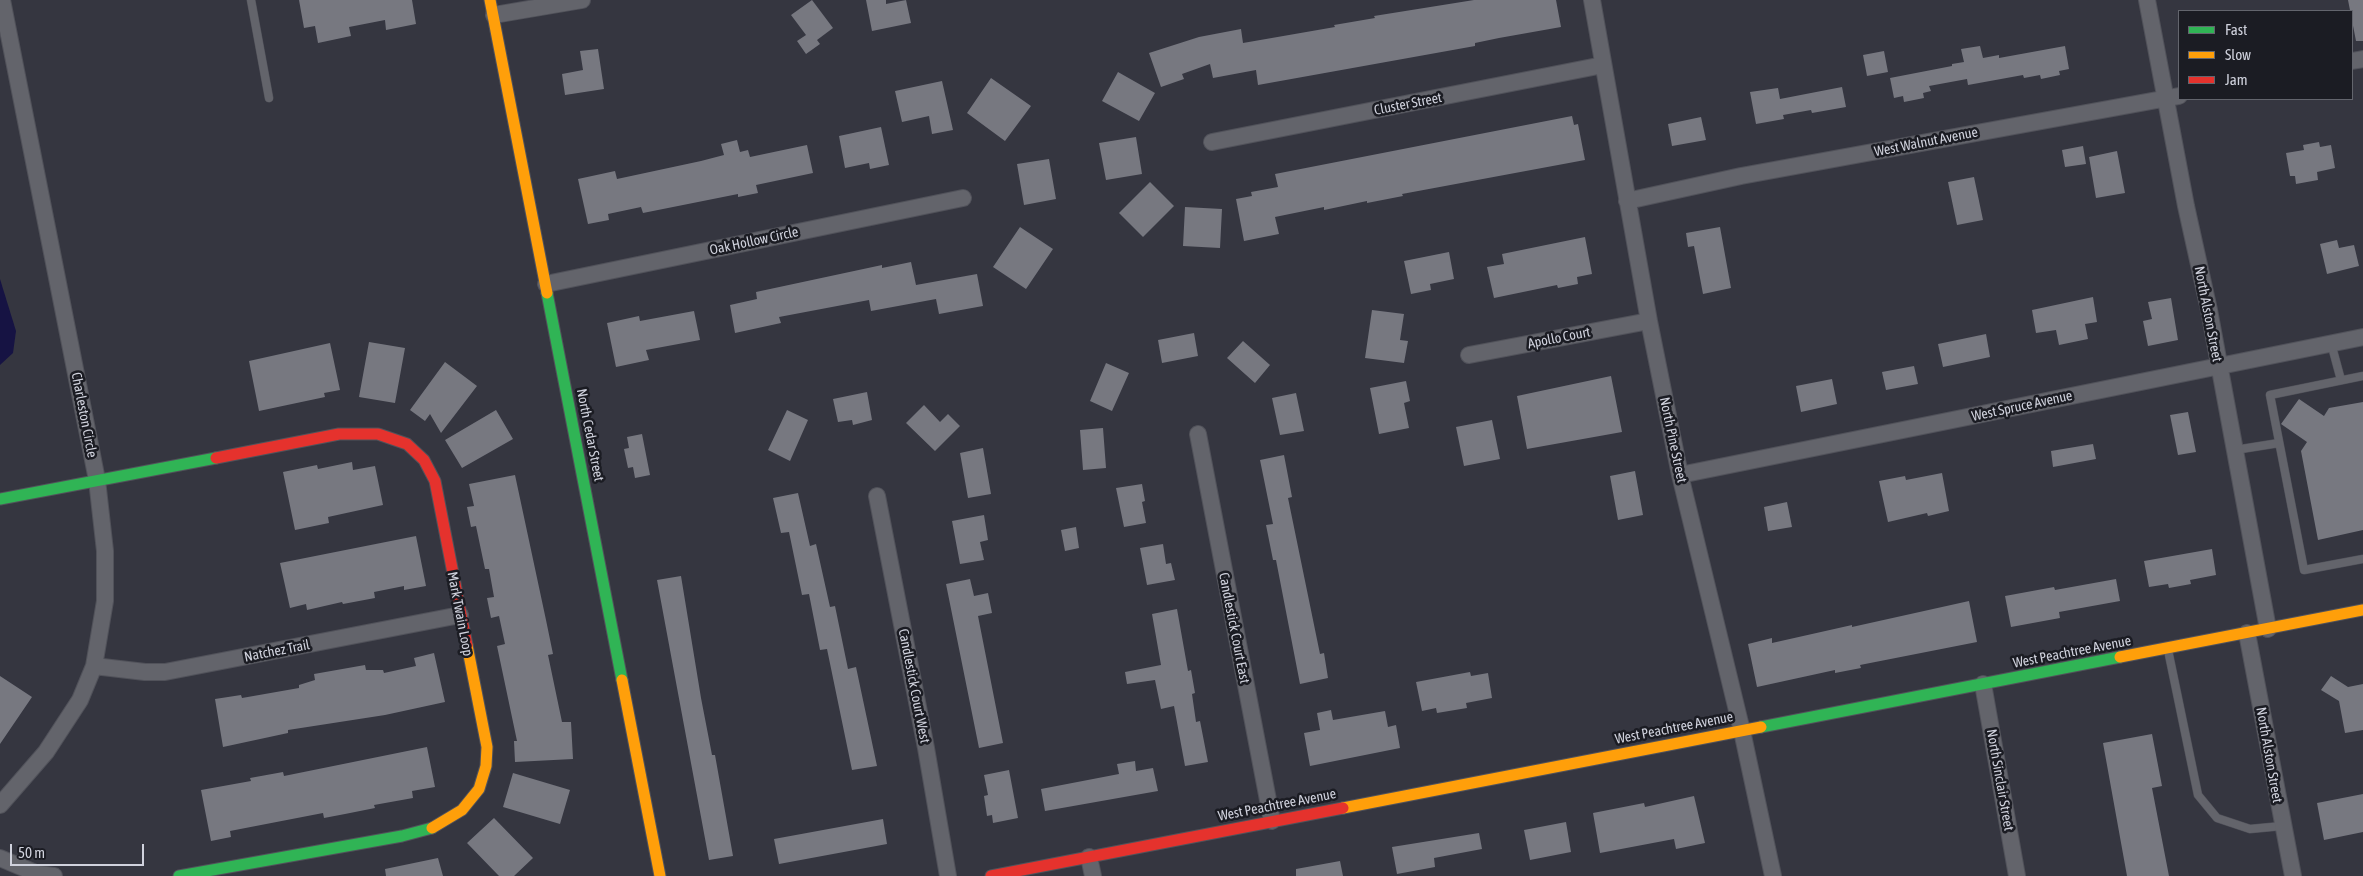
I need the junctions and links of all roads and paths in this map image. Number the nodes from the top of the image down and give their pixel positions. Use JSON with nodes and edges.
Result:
{"nodes":[{"id":1,"x":2,"y":0,"type":"edge"},
{"id":2,"x":252,"y":0,"type":"edge"},
{"id":3,"x":582,"y":0,"type":"edge"},
{"id":4,"x":1592,"y":0,"type":"edge"},
{"id":5,"x":2147,"y":0,"type":"edge"},
{"id":6,"x":492,"y":8,"type":"edge"},
{"id":7,"x":1603,"y":65,"type":"junction"},
{"id":8,"x":2172,"y":97,"type":"edge"},
{"id":9,"x":269,"y":98,"type":"dead end"},
{"id":10,"x":1212,"y":142,"type":"dead end"},
{"id":11,"x":963,"y":198,"type":"dead end"},
{"id":12,"x":1627,"y":201,"type":"junction"},
{"id":13,"x":546,"y":284,"type":"junction"},
{"id":14,"x":1649,"y":321,"type":"junction"},
{"id":15,"x":2363,"y":337,"type":"edge"},
{"id":16,"x":2331,"y":343,"type":"junction"},
{"id":17,"x":1469,"y":355,"type":"dead end"},
{"id":18,"x":2218,"y":366,"type":"junction"},
{"id":19,"x":2363,"y":376,"type":"edge"},
{"id":20,"x":2341,"y":380,"type":"junction"},
{"id":21,"x":1198,"y":434,"type":"dead end"},
{"id":22,"x":2280,"y":443,"type":"junction"},
{"id":23,"x":2234,"y":450,"type":"junction"},
{"id":24,"x":1680,"y":475,"type":"junction"},
{"id":25,"x":97,"y":480,"type":"junction"},
{"id":26,"x":876,"y":496,"type":"dead end"},
{"id":27,"x":0,"y":499,"type":"edge"},
{"id":28,"x":2363,"y":559,"type":"edge"},
{"id":29,"x":2363,"y":610,"type":"edge"},
{"id":30,"x":460,"y":616,"type":"junction"},
{"id":31,"x":2268,"y":629,"type":"junction"},
{"id":32,"x":2247,"y":633,"type":"junction"},
{"id":33,"x":2168,"y":648,"type":"junction"},
{"id":34,"x":94,"y":666,"type":"junction"},
{"id":35,"x":1983,"y":684,"type":"junction"},
{"id":36,"x":1742,"y":731,"type":"junction"},
{"id":37,"x":0,"y":805,"type":"edge"},
{"id":38,"x":1272,"y":821,"type":"junction"},
{"id":39,"x":2282,"y":826,"type":"junction"},
{"id":40,"x":1089,"y":857,"type":"junction"},
{"id":41,"x":0,"y":858,"type":"edge"},
{"id":42,"x":54,"y":876,"type":"edge"},
{"id":43,"x":179,"y":876,"type":"edge"},
{"id":44,"x":660,"y":876,"type":"edge"},
{"id":45,"x":948,"y":876,"type":"edge"},
{"id":46,"x":991,"y":876,"type":"edge"},
{"id":47,"x":1093,"y":876,"type":"edge"},
{"id":48,"x":1773,"y":876,"type":"edge"},
{"id":49,"x":2017,"y":876,"type":"edge"},
{"id":50,"x":2293,"y":876,"type":"edge"}],
"edges":[{"from":1,"to":25,"type":"street","name":"Charleston Circle"},
{"from":2,"to":9,"type":"lane"},
{"from":3,"to":6,"type":"street"},
{"from":4,"to":7,"type":"street","name":"North Pine Street"},
{"from":5,"to":8,"type":"street","name":"North Alston Street"},
{"from":6,"to":13,"type":"street","name":"North Cedar Street"},
{"from":7,"to":10,"type":"street","name":"Cluster Street"},
{"from":7,"to":12,"type":"street","name":"North Pine Street"},
{"from":8,"to":12,"type":"street","name":"West Walnut Avenue"},
{"from":8,"to":18,"type":"street","name":"North Alston Street"},
{"from":11,"to":13,"type":"street","name":"Oak Hollow Circle"},
{"from":12,"to":14,"type":"street","name":"North Pine Street"},
{"from":13,"to":44,"type":"street","name":"North Cedar Street"},
{"from":14,"to":17,"type":"street","name":"Apollo Court"},
{"from":14,"to":24,"type":"street","name":"North Pine Street"},
{"from":15,"to":16,"type":"street","name":"West Spruce Avenue"},
{"from":16,"to":18,"type":"street","name":"West Spruce Avenue"},
{"from":16,"to":20,"type":"lane"},
{"from":18,"to":23,"type":"street","name":"North Alston Street"},
{"from":18,"to":24,"type":"street","name":"West Spruce Avenue"},
{"from":19,"to":20,"type":"lane"},
{"from":20,"to":22,"type":"lane"},
{"from":21,"to":38,"type":"street","name":"Candlestick Court East"},
{"from":22,"to":23,"type":"lane"},
{"from":22,"to":28,"type":"lane"},
{"from":23,"to":31,"type":"street","name":"North Alston Street"},
{"from":24,"to":36,"type":"street","name":"North Pine Street"},
{"from":25,"to":27,"type":"street","name":"Mark Twain Loop"},
{"from":25,"to":30,"type":"street","name":"Mark Twain Loop"},
{"from":25,"to":34,"type":"street","name":"Charleston Circle"},
{"from":26,"to":45,"type":"street","name":"Candlestick Court West"},
{"from":29,"to":31,"type":"street","name":"West Peachtree Avenue"},
{"from":30,"to":34,"type":"street","name":"Natchez Trail"},
{"from":30,"to":43,"type":"street","name":"Mark Twain Loop"},
{"from":31,"to":32,"type":"street","name":"West Peachtree Avenue"},
{"from":32,"to":33,"type":"street","name":"West Peachtree Avenue"},
{"from":32,"to":39,"type":"street","name":"North Alston Street"},
{"from":33,"to":35,"type":"street","name":"West Peachtree Avenue"},
{"from":33,"to":39,"type":"lane"},
{"from":34,"to":37,"type":"street","name":"Charleston Circle"},
{"from":35,"to":36,"type":"street","name":"West Peachtree Avenue"},
{"from":35,"to":49,"type":"street","name":"North Sinclair Street"},
{"from":36,"to":38,"type":"street","name":"West Peachtree Avenue"},
{"from":36,"to":48,"type":"street","name":"North Pine Street"},
{"from":38,"to":40,"type":"street","name":"West Peachtree Avenue"},
{"from":39,"to":50,"type":"street","name":"North Alston Street"},
{"from":40,"to":46,"type":"street","name":"West Peachtree Avenue"},
{"from":40,"to":47,"type":"street"},
{"from":41,"to":42,"type":"street"}]}
